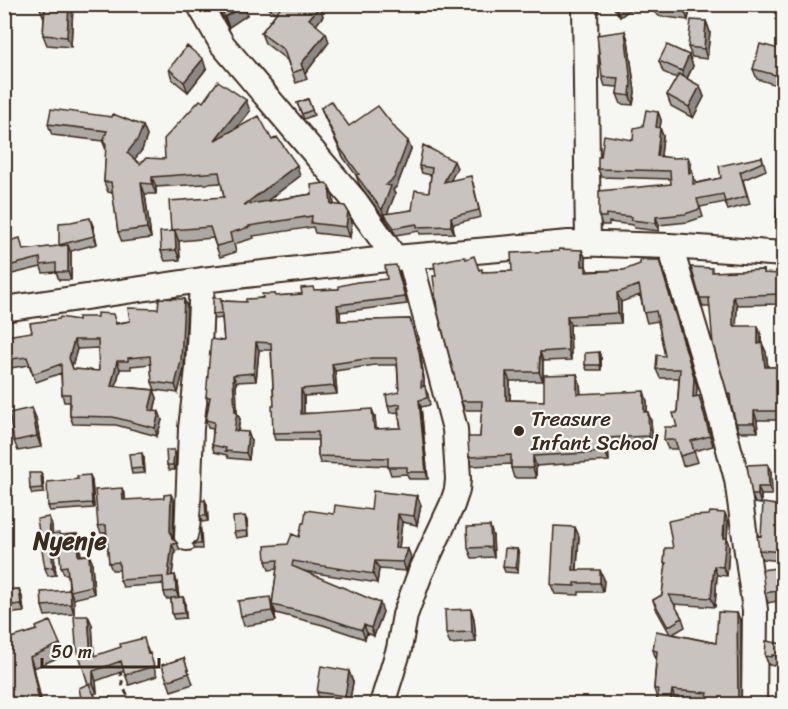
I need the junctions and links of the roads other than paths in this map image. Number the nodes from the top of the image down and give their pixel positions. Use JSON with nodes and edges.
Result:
{"nodes":[{"id":1,"x":199,"y":4,"type":"edge"},
{"id":2,"x":585,"y":4,"type":"edge"},
{"id":3,"x":588,"y":244,"type":"junction"},
{"id":4,"x":670,"y":246,"type":"junction"},
{"id":5,"x":783,"y":254,"type":"edge"},
{"id":6,"x":402,"y":258,"type":"junction"},
{"id":7,"x":202,"y":280,"type":"junction"},
{"id":8,"x":4,"y":309,"type":"edge"},
{"id":9,"x":187,"y":538,"type":"dead end"},
{"id":10,"x":381,"y":705,"type":"edge"},
{"id":11,"x":754,"y":705,"type":"edge"}],
"edges":[{"from":1,"to":6,"type":"street"},
{"from":2,"to":3,"type":"street"},
{"from":3,"to":4,"type":"street"},
{"from":3,"to":6,"type":"street"},
{"from":4,"to":5,"type":"street"},
{"from":4,"to":11,"type":"street"},
{"from":6,"to":7,"type":"street"},
{"from":6,"to":10,"type":"street"},
{"from":7,"to":8,"type":"street"},
{"from":7,"to":9,"type":"street"}]}
